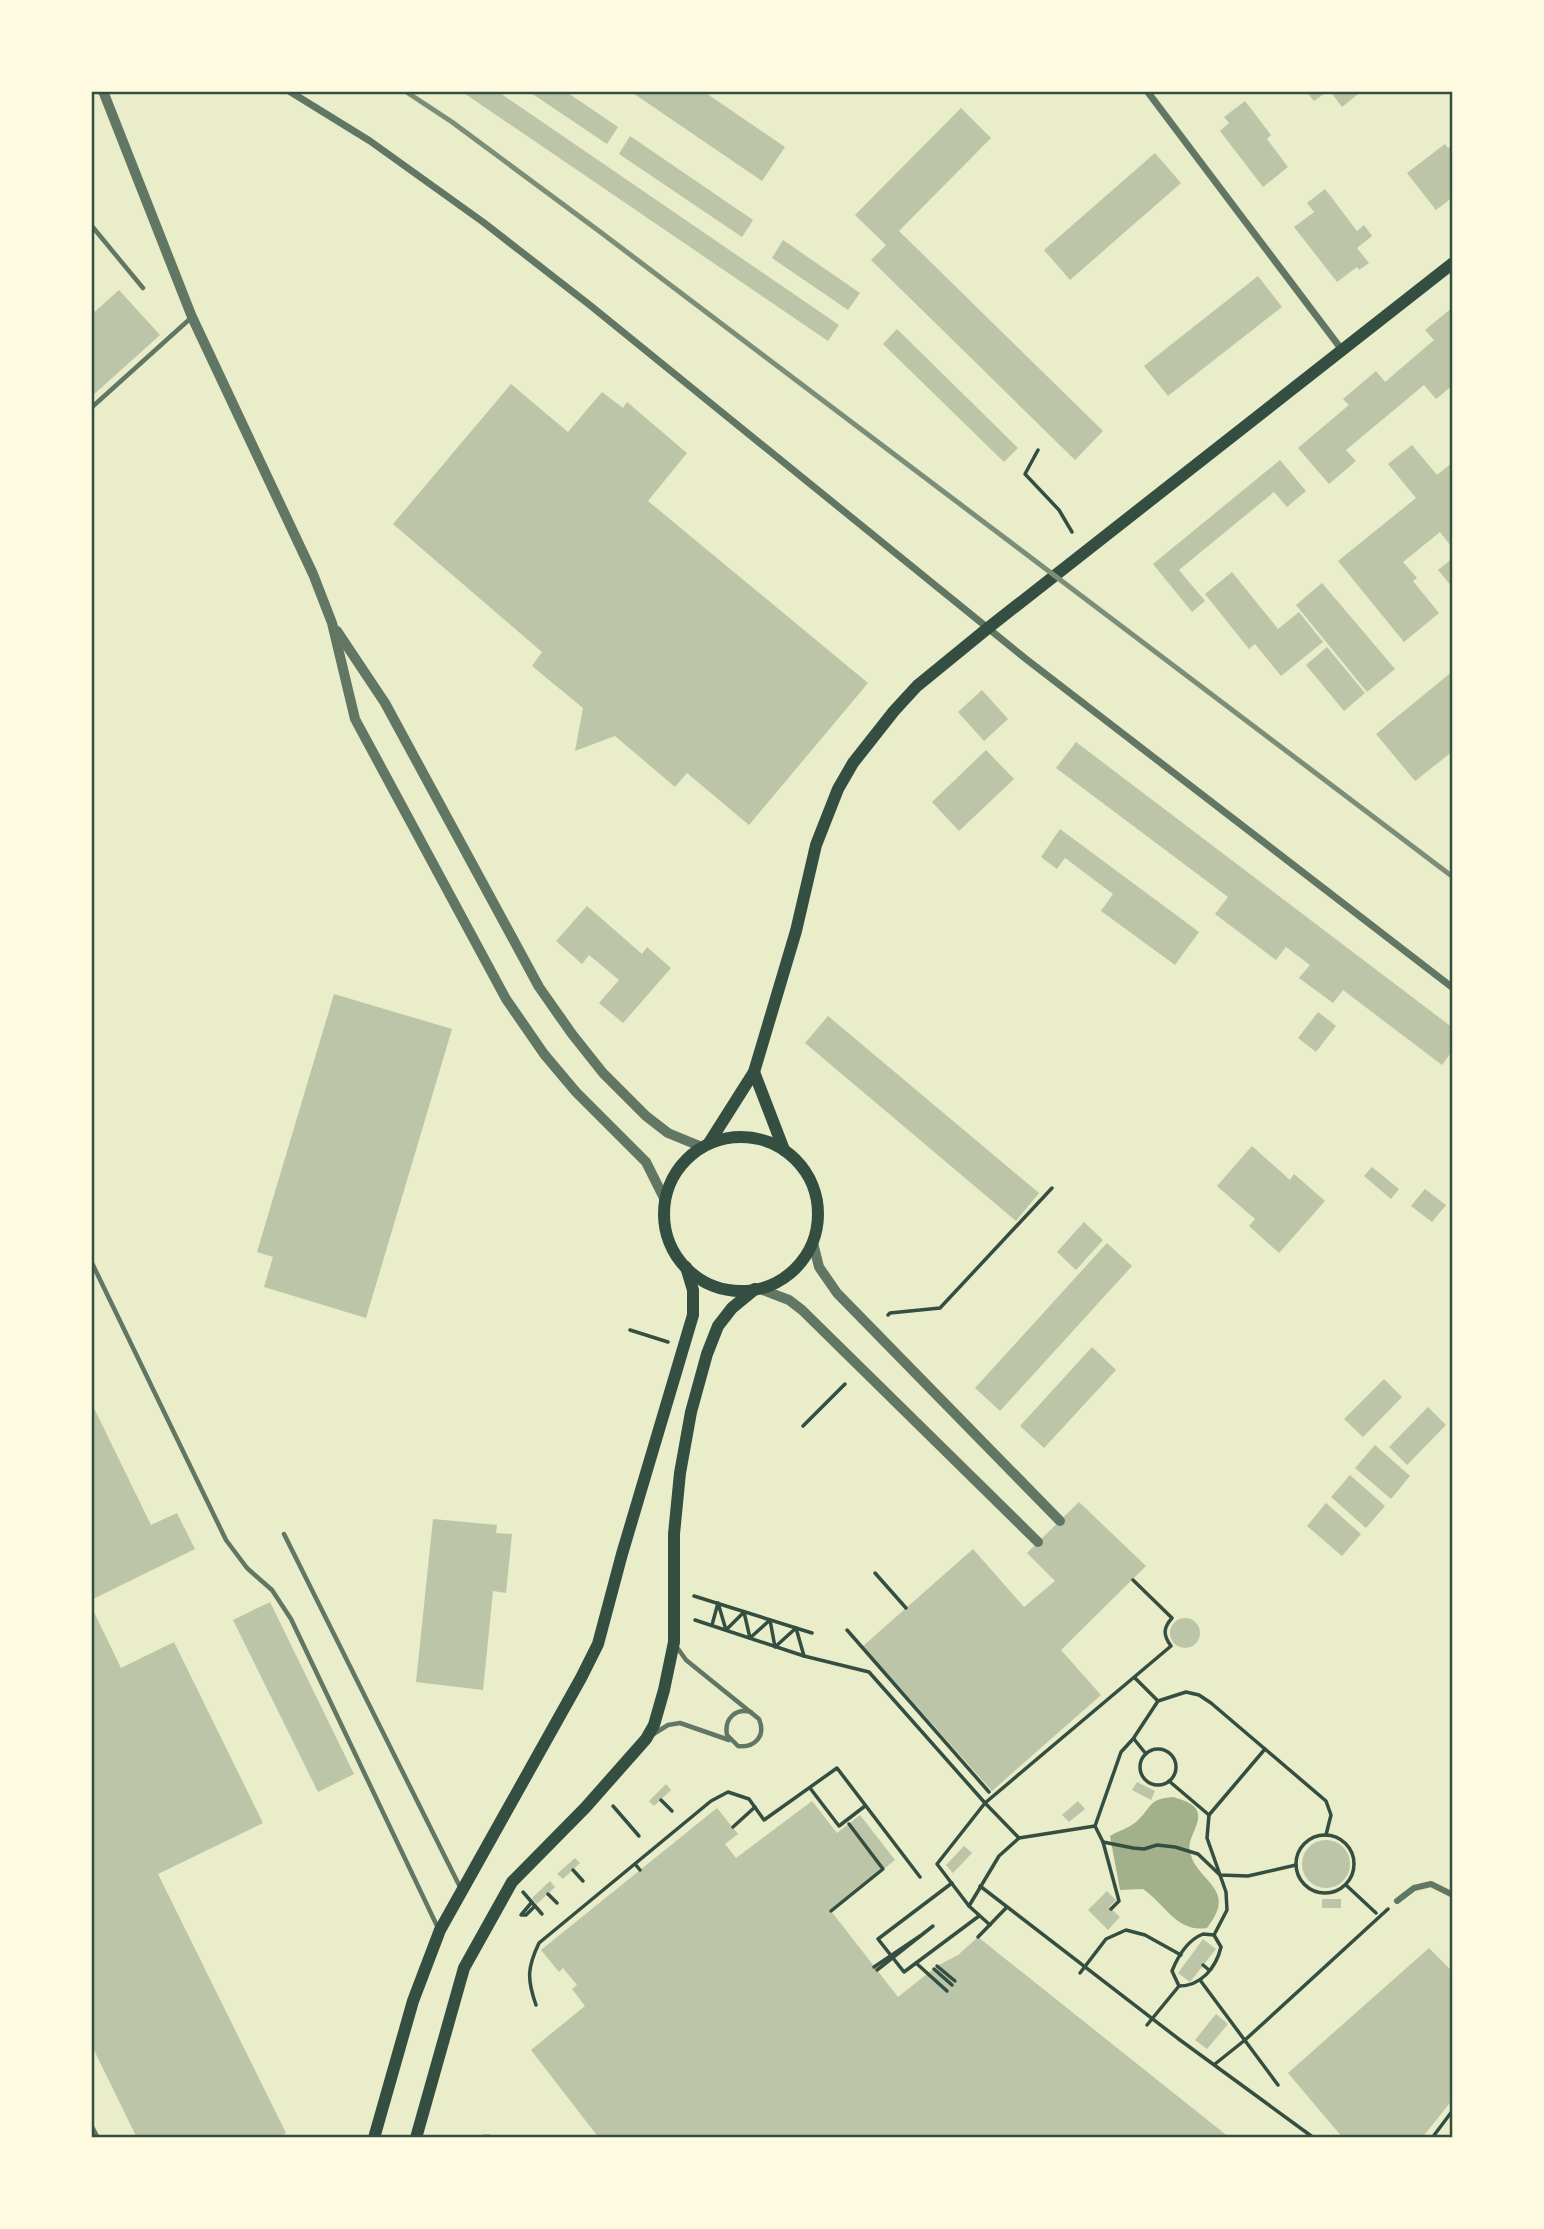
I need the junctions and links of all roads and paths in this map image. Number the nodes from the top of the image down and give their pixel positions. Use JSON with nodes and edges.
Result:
{"nodes":[{"id":1,"x":103,"y":91,"type":"edge"},
{"id":2,"x":289,"y":91,"type":"edge"},
{"id":3,"x":1149,"y":92,"type":"edge"},
{"id":4,"x":91,"y":225,"type":"edge"},
{"id":5,"x":1451,"y":269,"type":"edge"},
{"id":6,"x":143,"y":288,"type":"dead end"},
{"id":7,"x":192,"y":317,"type":"junction"},
{"id":8,"x":1342,"y":350,"type":"junction"},
{"id":9,"x":91,"y":408,"type":"edge"},
{"id":10,"x":1038,"y":450,"type":"dead end"},
{"id":11,"x":1072,"y":531,"type":"dead end"},
{"id":12,"x":332,"y":622,"type":"junction"},
{"id":13,"x":988,"y":628,"type":"junction"},
{"id":14,"x":1453,"y":988,"type":"edge"},
{"id":15,"x":754,"y":1072,"type":"junction"},
{"id":16,"x":706,"y":1145,"type":"junction"},
{"id":17,"x":784,"y":1150,"type":"junction"},
{"id":18,"x":1052,"y":1188,"type":"dead end"},
{"id":19,"x":665,"y":1200,"type":"junction"},
{"id":20,"x":813,"y":1243,"type":"junction"},
{"id":21,"x":91,"y":1261,"type":"edge"},
{"id":22,"x":686,"y":1267,"type":"junction"},
{"id":23,"x":758,"y":1289,"type":"junction"},
{"id":24,"x":888,"y":1315,"type":"dead end"},
{"id":25,"x":630,"y":1330,"type":"dead end"},
{"id":26,"x":669,"y":1342,"type":"dead end"},
{"id":27,"x":845,"y":1384,"type":"dead end"},
{"id":28,"x":803,"y":1426,"type":"dead end"},
{"id":29,"x":1060,"y":1521,"type":"dead end"},
{"id":30,"x":284,"y":1534,"type":"dead end"},
{"id":31,"x":1038,"y":1542,"type":"dead end"},
{"id":32,"x":875,"y":1573,"type":"dead end"},
{"id":33,"x":1133,"y":1580,"type":"dead end"},
{"id":34,"x":694,"y":1596,"type":"dead end"},
{"id":35,"x":718,"y":1603,"type":"junction"},
{"id":36,"x":906,"y":1608,"type":"dead end"},
{"id":37,"x":744,"y":1612,"type":"junction"},
{"id":38,"x":695,"y":1620,"type":"dead end"},
{"id":39,"x":770,"y":1620,"type":"junction"},
{"id":40,"x":712,"y":1625,"type":"junction"},
{"id":41,"x":796,"y":1628,"type":"junction"},
{"id":42,"x":726,"y":1630,"type":"junction"},
{"id":43,"x":847,"y":1630,"type":"dead end"},
{"id":44,"x":812,"y":1633,"type":"dead end"},
{"id":45,"x":750,"y":1638,"type":"junction"},
{"id":46,"x":674,"y":1642,"type":"junction"},
{"id":47,"x":775,"y":1647,"type":"junction"},
{"id":48,"x":804,"y":1656,"type":"junction"},
{"id":49,"x":1135,"y":1678,"type":"junction"},
{"id":50,"x":1158,"y":1701,"type":"junction"},
{"id":51,"x":751,"y":1712,"type":"junction"},
{"id":52,"x":646,"y":1739,"type":"junction"},
{"id":53,"x":1133,"y":1739,"type":"junction"},
{"id":54,"x":730,"y":1740,"type":"junction"},
{"id":55,"x":1265,"y":1749,"type":"junction"},
{"id":56,"x":1146,"y":1754,"type":"junction"},
{"id":57,"x":1169,"y":1781,"type":"junction"},
{"id":58,"x":810,"y":1788,"type":"junction"},
{"id":59,"x":989,"y":1793,"type":"dead end"},
{"id":60,"x":661,"y":1800,"type":"dead end"},
{"id":61,"x":985,"y":1803,"type":"junction"},
{"id":62,"x":613,"y":1806,"type":"dead end"},
{"id":63,"x":865,"y":1806,"type":"junction"},
{"id":64,"x":755,"y":1807,"type":"junction"},
{"id":65,"x":672,"y":1811,"type":"dead end"},
{"id":66,"x":1209,"y":1815,"type":"junction"},
{"id":67,"x":849,"y":1824,"type":"dead end"},
{"id":68,"x":1095,"y":1826,"type":"junction"},
{"id":69,"x":733,"y":1827,"type":"dead end"},
{"id":70,"x":1326,"y":1835,"type":"junction"},
{"id":71,"x":639,"y":1836,"type":"dead end"},
{"id":72,"x":1019,"y":1838,"type":"junction"},
{"id":73,"x":1103,"y":1842,"type":"junction"},
{"id":74,"x":635,"y":1864,"type":"junction"},
{"id":75,"x":1296,"y":1865,"type":"junction"},
{"id":76,"x":573,"y":1870,"type":"dead end"},
{"id":77,"x":640,"y":1870,"type":"dead end"},
{"id":78,"x":1220,"y":1875,"type":"junction"},
{"id":79,"x":920,"y":1877,"type":"dead end"},
{"id":80,"x":583,"y":1881,"type":"dead end"},
{"id":81,"x":952,"y":1883,"type":"junction"},
{"id":82,"x":1346,"y":1885,"type":"junction"},
{"id":83,"x":980,"y":1886,"type":"junction"},
{"id":84,"x":462,"y":1889,"type":"junction"},
{"id":85,"x":548,"y":1894,"type":"dead end"},
{"id":86,"x":526,"y":1895,"type":"dead end"},
{"id":87,"x":1453,"y":1895,"type":"edge"},
{"id":88,"x":1397,"y":1901,"type":"joint"},
{"id":89,"x":557,"y":1903,"type":"dead end"},
{"id":90,"x":969,"y":1906,"type":"junction"},
{"id":91,"x":1007,"y":1907,"type":"junction"},
{"id":92,"x":1111,"y":1909,"type":"dead end"},
{"id":93,"x":831,"y":1911,"type":"dead end"},
{"id":94,"x":1376,"y":1913,"type":"dead end"},
{"id":95,"x":542,"y":1914,"type":"dead end"},
{"id":96,"x":979,"y":1916,"type":"junction"},
{"id":97,"x":990,"y":1925,"type":"junction"},
{"id":98,"x":933,"y":1926,"type":"dead end"},
{"id":99,"x":440,"y":1930,"type":"junction"},
{"id":100,"x":1214,"y":1935,"type":"junction"},
{"id":101,"x":978,"y":1937,"type":"dead end"},
{"id":102,"x":1182,"y":1952,"type":"junction"},
{"id":103,"x":1191,"y":1956,"type":"dead end"},
{"id":104,"x":892,"y":1957,"type":"junction"},
{"id":105,"x":916,"y":1963,"type":"junction"},
{"id":106,"x":1203,"y":1965,"type":"dead end"},
{"id":107,"x":1086,"y":1966,"type":"junction"},
{"id":108,"x":936,"y":1967,"type":"dead end"},
{"id":109,"x":876,"y":1968,"type":"dead end"},
{"id":110,"x":1209,"y":1970,"type":"junction"},
{"id":111,"x":1080,"y":1973,"type":"dead end"},
{"id":112,"x":1200,"y":1980,"type":"junction"},
{"id":113,"x":954,"y":1983,"type":"dead end"},
{"id":114,"x":1179,"y":1986,"type":"junction"},
{"id":115,"x":947,"y":1991,"type":"dead end"},
{"id":116,"x":536,"y":2005,"type":"dead end"},
{"id":117,"x":1152,"y":2018,"type":"junction"},
{"id":118,"x":1147,"y":2025,"type":"dead end"},
{"id":119,"x":1245,"y":2040,"type":"junction"},
{"id":120,"x":1215,"y":2064,"type":"junction"},
{"id":121,"x":1278,"y":2085,"type":"dead end"},
{"id":122,"x":1453,"y":2110,"type":"edge"},
{"id":123,"x":91,"y":2124,"type":"edge"},
{"id":124,"x":97,"y":2138,"type":"edge"},
{"id":125,"x":374,"y":2138,"type":"edge"},
{"id":126,"x":416,"y":2138,"type":"edge"},
{"id":127,"x":1314,"y":2138,"type":"edge"},
{"id":128,"x":1432,"y":2138,"type":"edge"}],
"edges":[{"from":1,"to":7,"type":"street"},
{"from":2,"to":13,"type":"street"},
{"from":3,"to":8,"type":"street"},
{"from":4,"to":6,"type":"lane"},
{"from":5,"to":8,"type":"main road"},
{"from":7,"to":9,"type":"lane"},
{"from":7,"to":12,"type":"street"},
{"from":8,"to":13,"type":"main road"},
{"from":10,"to":11,"type":"path"},
{"from":12,"to":16,"type":"street"},
{"from":12,"to":19,"type":"street"},
{"from":13,"to":14,"type":"street"},
{"from":13,"to":15,"type":"main road"},
{"from":15,"to":16,"type":"main road"},
{"from":15,"to":17,"type":"main road"},
{"from":16,"to":17,"type":"main road"},
{"from":16,"to":19,"type":"main road"},
{"from":17,"to":20,"type":"main road"},
{"from":18,"to":24,"type":"path"},
{"from":19,"to":22,"type":"main road"},
{"from":20,"to":23,"type":"main road"},
{"from":20,"to":29,"type":"street"},
{"from":21,"to":99,"type":"lane"},
{"from":22,"to":23,"type":"main road"},
{"from":22,"to":84,"type":"main road"},
{"from":23,"to":31,"type":"street"},
{"from":23,"to":46,"type":"main road"},
{"from":25,"to":26,"type":"path"},
{"from":27,"to":28,"type":"path"},
{"from":30,"to":84,"type":"lane"},
{"from":32,"to":36,"type":"path"},
{"from":33,"to":49,"type":"path"},
{"from":34,"to":35,"type":"path"},
{"from":35,"to":37,"type":"path"},
{"from":35,"to":40,"type":"path"},
{"from":35,"to":42,"type":"path"},
{"from":37,"to":39,"type":"path"},
{"from":37,"to":42,"type":"path"},
{"from":37,"to":45,"type":"path"},
{"from":38,"to":40,"type":"path"},
{"from":39,"to":41,"type":"path"},
{"from":39,"to":45,"type":"path"},
{"from":39,"to":47,"type":"path"},
{"from":40,"to":42,"type":"path"},
{"from":41,"to":44,"type":"path"},
{"from":41,"to":47,"type":"path"},
{"from":41,"to":48,"type":"path"},
{"from":42,"to":45,"type":"path"},
{"from":43,"to":59,"type":"path"},
{"from":45,"to":47,"type":"path"},
{"from":46,"to":51,"type":"lane"},
{"from":46,"to":52,"type":"main road"},
{"from":47,"to":48,"type":"path"},
{"from":48,"to":61,"type":"path"},
{"from":49,"to":50,"type":"path"},
{"from":49,"to":61,"type":"path"},
{"from":50,"to":53,"type":"path"},
{"from":50,"to":55,"type":"path"},
{"from":51,"to":54,"type":"lane"},
{"from":51,"to":54,"type":"lane"},
{"from":52,"to":54,"type":"lane"},
{"from":52,"to":126,"type":"main road"},
{"from":53,"to":56,"type":"path"},
{"from":53,"to":68,"type":"path"},
{"from":55,"to":66,"type":"path"},
{"from":55,"to":70,"type":"path"},
{"from":56,"to":57,"type":"path"},
{"from":56,"to":57,"type":"path"},
{"from":57,"to":66,"type":"path"},
{"from":58,"to":63,"type":"path"},
{"from":58,"to":63,"type":"path"},
{"from":58,"to":64,"type":"path"},
{"from":60,"to":65,"type":"path"},
{"from":61,"to":72,"type":"path"},
{"from":61,"to":81,"type":"path"},
{"from":62,"to":71,"type":"path"},
{"from":63,"to":79,"type":"path"},
{"from":64,"to":69,"type":"path"},
{"from":64,"to":74,"type":"path"},
{"from":66,"to":78,"type":"path"},
{"from":67,"to":93,"type":"path"},
{"from":68,"to":72,"type":"path"},
{"from":68,"to":73,"type":"path"},
{"from":70,"to":75,"type":"path"},
{"from":70,"to":82,"type":"path"},
{"from":72,"to":83,"type":"path"},
{"from":73,"to":78,"type":"path"},
{"from":73,"to":92,"type":"path"},
{"from":74,"to":77,"type":"path"},
{"from":74,"to":116,"type":"path"},
{"from":75,"to":78,"type":"path"},
{"from":75,"to":82,"type":"path"},
{"from":76,"to":80,"type":"path"},
{"from":78,"to":100,"type":"path"},
{"from":81,"to":90,"type":"path"},
{"from":81,"to":104,"type":"path"},
{"from":82,"to":94,"type":"path"},
{"from":83,"to":90,"type":"path"},
{"from":83,"to":91,"type":"path"},
{"from":84,"to":99,"type":"main road"},
{"from":85,"to":89,"type":"path"},
{"from":86,"to":95,"type":"path"},
{"from":87,"to":88,"type":"street"},
{"from":88,"to":119,"type":"path"},
{"from":90,"to":96,"type":"path"},
{"from":91,"to":97,"type":"path"},
{"from":91,"to":107,"type":"path"},
{"from":96,"to":97,"type":"path"},
{"from":96,"to":105,"type":"path"},
{"from":97,"to":101,"type":"path"},
{"from":98,"to":104,"type":"path"},
{"from":99,"to":125,"type":"main road"},
{"from":100,"to":102,"type":"path"},
{"from":100,"to":110,"type":"path"},
{"from":102,"to":103,"type":"path"},
{"from":102,"to":107,"type":"path"},
{"from":102,"to":114,"type":"path"},
{"from":104,"to":105,"type":"path"},
{"from":104,"to":109,"type":"path"},
{"from":105,"to":115,"type":"path"},
{"from":106,"to":110,"type":"path"},
{"from":107,"to":111,"type":"path"},
{"from":107,"to":117,"type":"path"},
{"from":108,"to":113,"type":"path"},
{"from":110,"to":112,"type":"path"},
{"from":112,"to":114,"type":"path"},
{"from":112,"to":119,"type":"path"},
{"from":114,"to":117,"type":"path"},
{"from":117,"to":118,"type":"path"},
{"from":117,"to":120,"type":"path"},
{"from":119,"to":120,"type":"path"},
{"from":119,"to":121,"type":"path"},
{"from":120,"to":127,"type":"path"},
{"from":122,"to":128,"type":"path"},
{"from":123,"to":124,"type":"lane"}]}
